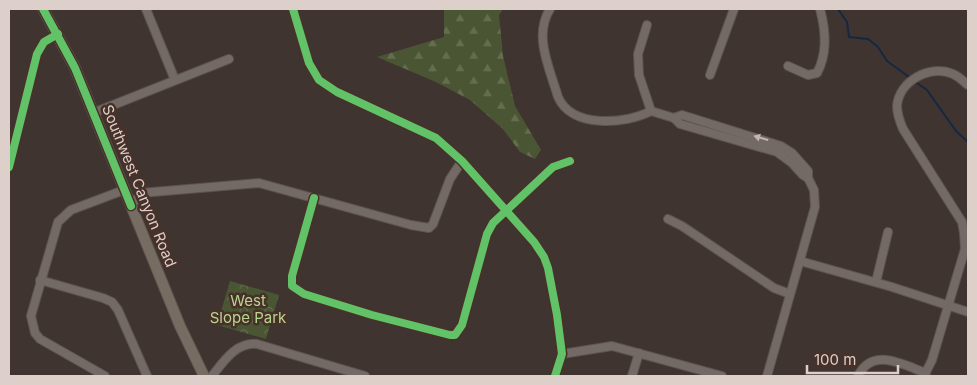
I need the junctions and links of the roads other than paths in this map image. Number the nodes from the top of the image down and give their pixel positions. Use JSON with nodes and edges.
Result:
{"nodes":[{"id":1,"x":43,"y":9,"type":"edge"},
{"id":2,"x":146,"y":9,"type":"edge"},
{"id":3,"x":293,"y":9,"type":"edge"},
{"id":4,"x":550,"y":9,"type":"edge"},
{"id":5,"x":734,"y":9,"type":"edge"},
{"id":6,"x":820,"y":9,"type":"edge"},
{"id":7,"x":646,"y":25,"type":"dead end"},
{"id":8,"x":58,"y":34,"type":"junction"},
{"id":9,"x":229,"y":58,"type":"dead end"},
{"id":10,"x":788,"y":66,"type":"dead end"},
{"id":11,"x":710,"y":75,"type":"dead end"},
{"id":12,"x":175,"y":80,"type":"junction"},
{"id":13,"x":968,"y":85,"type":"edge"},
{"id":14,"x":651,"y":111,"type":"junction"},
{"id":15,"x":93,"y":113,"type":"junction"},
{"id":16,"x":11,"y":151,"type":"edge"},
{"id":17,"x":570,"y":160,"type":"dead end"},
{"id":18,"x":462,"y":162,"type":"junction"},
{"id":19,"x":9,"y":167,"type":"edge"},
{"id":20,"x":124,"y":190,"type":"junction"},
{"id":21,"x":314,"y":198,"type":"junction"},
{"id":22,"x":131,"y":206,"type":"junction"},
{"id":23,"x":505,"y":211,"type":"junction"},
{"id":24,"x":668,"y":219,"type":"dead end"},
{"id":25,"x":888,"y":232,"type":"dead end"},
{"id":26,"x":800,"y":261,"type":"junction"},
{"id":27,"x":40,"y":280,"type":"junction"},
{"id":28,"x":876,"y":282,"type":"junction"},
{"id":29,"x":790,"y":294,"type":"junction"},
{"id":30,"x":948,"y":305,"type":"junction"},
{"id":31,"x":968,"y":312,"type":"edge"},
{"id":32,"x":639,"y":353,"type":"junction"},
{"id":33,"x":562,"y":354,"type":"junction"},
{"id":34,"x":926,"y":375,"type":"edge"},
{"id":35,"x":105,"y":376,"type":"edge"},
{"id":36,"x":147,"y":376,"type":"edge"},
{"id":37,"x":204,"y":376,"type":"edge"},
{"id":38,"x":212,"y":376,"type":"edge"},
{"id":39,"x":365,"y":376,"type":"edge"},
{"id":40,"x":555,"y":376,"type":"edge"},
{"id":41,"x":632,"y":376,"type":"edge"},
{"id":42,"x":722,"y":376,"type":"edge"},
{"id":43,"x":767,"y":376,"type":"edge"},
{"id":44,"x":858,"y":376,"type":"edge"}],
"edges":[{"from":1,"to":8,"type":"main road","name":"Southwest Canyon Road"},
{"from":2,"to":12,"type":"street"},
{"from":3,"to":18,"type":"street"},
{"from":4,"to":14,"type":"street"},
{"from":5,"to":11,"type":"street"},
{"from":6,"to":10,"type":"street"},
{"from":7,"to":14,"type":"street"},
{"from":8,"to":15,"type":"main road","name":"Southwest Canyon Road"},
{"from":8,"to":16,"type":"street"},
{"from":9,"to":12,"type":"street"},
{"from":12,"to":15,"type":"street"},
{"from":13,"to":30,"type":"street"},
{"from":14,"to":26,"type":"street"},
{"from":15,"to":20,"type":"main road","name":"Southwest Canyon Road"},
{"from":16,"to":19,"type":"street"},
{"from":17,"to":23,"type":"street"},
{"from":18,"to":21,"type":"street"},
{"from":18,"to":23,"type":"street"},
{"from":20,"to":22,"type":"main road","name":"Southwest Canyon Road"},
{"from":20,"to":27,"type":"street"},
{"from":21,"to":22,"type":"street"},
{"from":21,"to":23,"type":"street"},
{"from":22,"to":37,"type":"main road","name":"Southwest Canyon Road"},
{"from":23,"to":33,"type":"street"},
{"from":24,"to":29,"type":"street"},
{"from":25,"to":28,"type":"street"},
{"from":26,"to":28,"type":"street"},
{"from":26,"to":29,"type":"street"},
{"from":27,"to":35,"type":"street"},
{"from":27,"to":36,"type":"street"},
{"from":28,"to":30,"type":"street"},
{"from":29,"to":43,"type":"street"},
{"from":30,"to":31,"type":"street"},
{"from":30,"to":34,"type":"street"},
{"from":32,"to":33,"type":"street"},
{"from":32,"to":41,"type":"street"},
{"from":32,"to":42,"type":"street"},
{"from":33,"to":40,"type":"street"},
{"from":34,"to":44,"type":"street"},
{"from":38,"to":39,"type":"street"}]}
